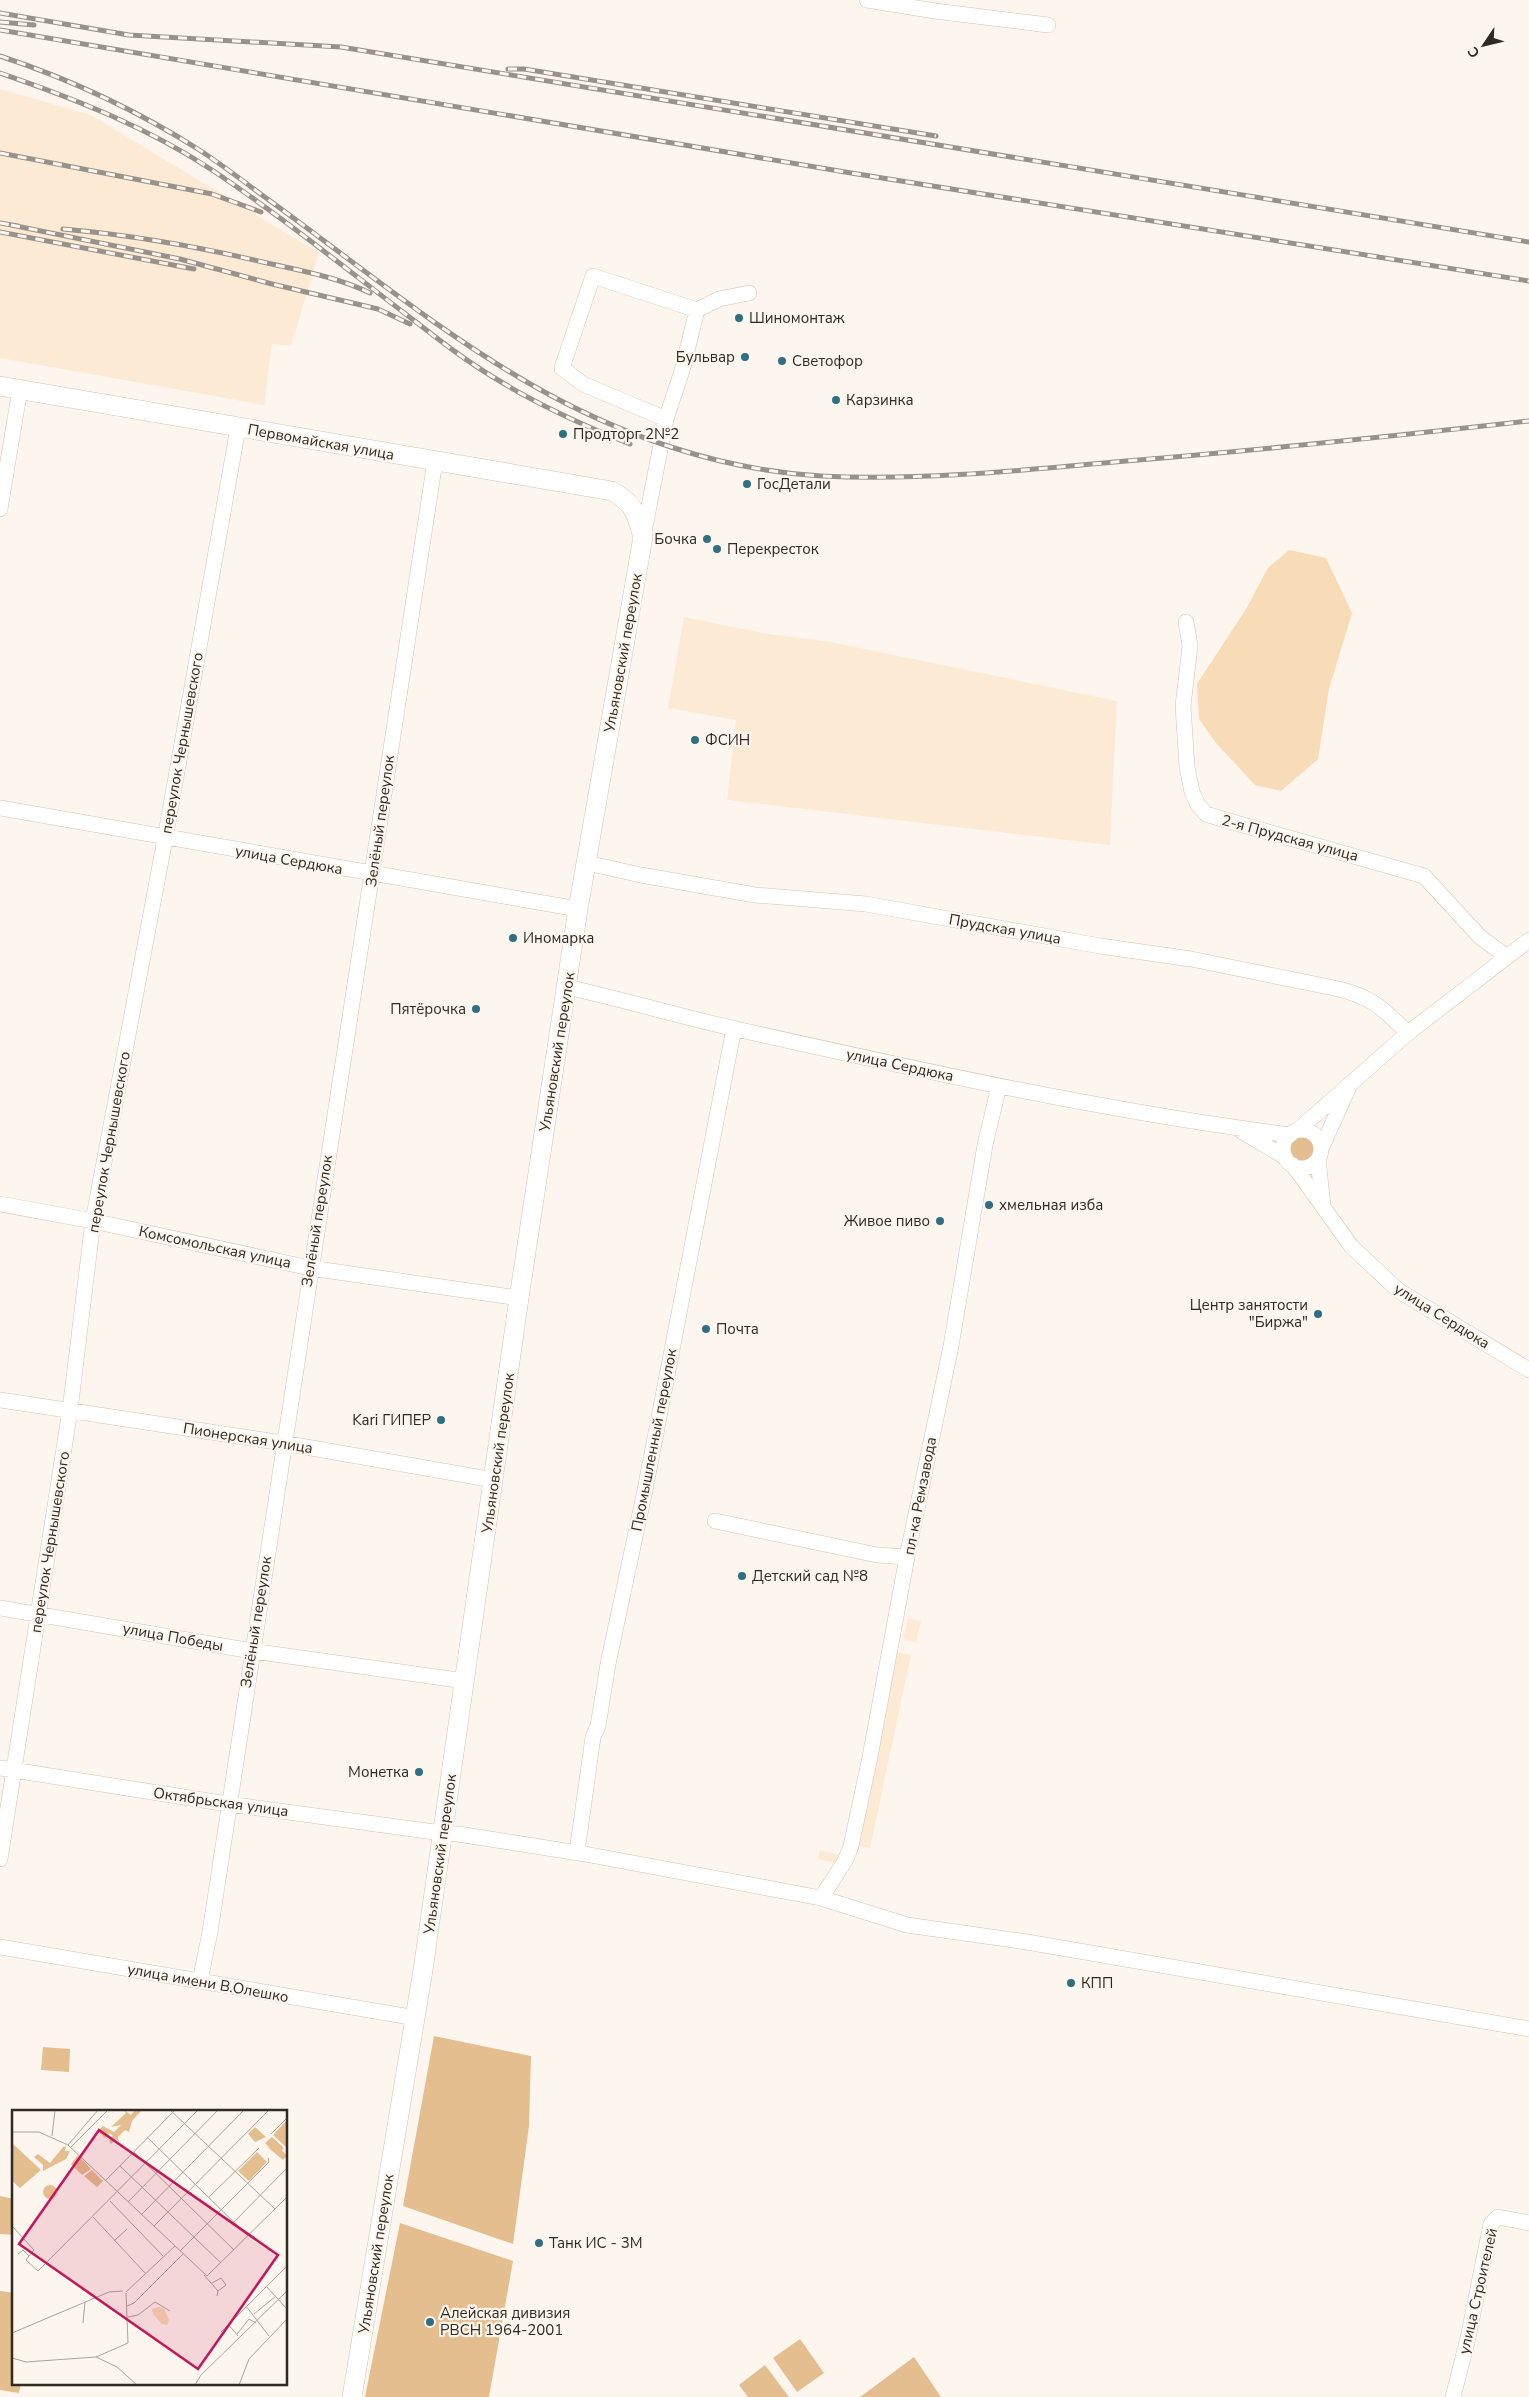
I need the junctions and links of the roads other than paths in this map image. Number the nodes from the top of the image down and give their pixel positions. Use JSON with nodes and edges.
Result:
{"nodes":[{"id":1,"x":867,"y":0,"type":"edge"},
{"id":2,"x":937,"y":6,"type":"edge"},
{"id":3,"x":1048,"y":25,"type":"dead end"},
{"id":4,"x":749,"y":293,"type":"dead end"},
{"id":5,"x":697,"y":310,"type":"junction"},
{"id":6,"x":0,"y":386,"type":"edge"},
{"id":7,"x":20,"y":389,"type":"junction"},
{"id":8,"x":666,"y":419,"type":"junction"},
{"id":9,"x":238,"y":428,"type":"junction"},
{"id":10,"x":435,"y":461,"type":"junction"},
{"id":11,"x":0,"y":509,"type":"edge"},
{"id":12,"x":635,"y":510,"type":"joint"},
{"id":13,"x":643,"y":536,"type":"junction"},
{"id":14,"x":1186,"y":622,"type":"dead end"},
{"id":15,"x":0,"y":808,"type":"edge"},
{"id":16,"x":165,"y":838,"type":"junction"},
{"id":17,"x":587,"y":863,"type":"junction"},
{"id":18,"x":372,"y":875,"type":"junction"},
{"id":19,"x":578,"y":909,"type":"junction"},
{"id":20,"x":1529,"y":940,"type":"edge"},
{"id":21,"x":1506,"y":956,"type":"junction"},
{"id":22,"x":567,"y":988,"type":"junction"},
{"id":23,"x":734,"y":1028,"type":"junction"},
{"id":24,"x":1408,"y":1033,"type":"junction"},
{"id":25,"x":1350,"y":1083,"type":"junction"},
{"id":26,"x":999,"y":1086,"type":"junction"},
{"id":27,"x":1236,"y":1128,"type":"junction"},
{"id":28,"x":1294,"y":1132,"type":"junction"},
{"id":29,"x":1320,"y":1154,"type":"junction"},
{"id":30,"x":1289,"y":1161,"type":"junction"},
{"id":31,"x":0,"y":1204,"type":"edge"},
{"id":32,"x":1323,"y":1208,"type":"junction"},
{"id":33,"x":93,"y":1221,"type":"junction"},
{"id":34,"x":310,"y":1268,"type":"junction"},
{"id":35,"x":519,"y":1298,"type":"junction"},
{"id":36,"x":1529,"y":1370,"type":"edge"},
{"id":37,"x":0,"y":1400,"type":"edge"},
{"id":38,"x":70,"y":1410,"type":"junction"},
{"id":39,"x":283,"y":1443,"type":"junction"},
{"id":40,"x":494,"y":1480,"type":"junction"},
{"id":41,"x":716,"y":1521,"type":"dead end"},
{"id":42,"x":907,"y":1557,"type":"junction"},
{"id":43,"x":0,"y":1608,"type":"edge"},
{"id":44,"x":39,"y":1615,"type":"junction"},
{"id":45,"x":252,"y":1650,"type":"junction"},
{"id":46,"x":465,"y":1681,"type":"junction"},
{"id":47,"x":7,"y":1769,"type":"edge"},
{"id":48,"x":228,"y":1804,"type":"junction"},
{"id":49,"x":442,"y":1834,"type":"junction"},
{"id":50,"x":577,"y":1852,"type":"junction"},
{"id":51,"x":0,"y":1859,"type":"edge"},
{"id":52,"x":821,"y":1898,"type":"junction"},
{"id":53,"x":0,"y":1947,"type":"edge"},
{"id":54,"x":200,"y":1981,"type":"junction"},
{"id":55,"x":416,"y":2018,"type":"junction"},
{"id":56,"x":1529,"y":2029,"type":"edge"},
{"id":57,"x":1529,"y":2223,"type":"edge"},
{"id":58,"x":352,"y":2397,"type":"edge"},
{"id":59,"x":1453,"y":2397,"type":"edge"}],
"edges":[{"from":1,"to":2,"type":"street"},
{"from":2,"to":3,"type":"street"},
{"from":4,"to":5,"type":"street"},
{"from":5,"to":8,"type":"street"},
{"from":5,"to":8,"type":"street"},
{"from":6,"to":7,"type":"main road","name":"Первомайская улица"},
{"from":7,"to":9,"type":"main road","name":"Первомайская улица"},
{"from":7,"to":11,"type":"street"},
{"from":8,"to":13,"type":"street"},
{"from":9,"to":10,"type":"main road","name":"Первомайская улица"},
{"from":9,"to":16,"type":"street","name":"переулок Чернышевского"},
{"from":10,"to":12,"type":"main road","name":"Первомайская улица"},
{"from":10,"to":18,"type":"street","name":"Зелёный переулок"},
{"from":12,"to":13,"type":"main road","name":"Ульяновский переулок"},
{"from":13,"to":17,"type":"main road","name":"Ульяновский переулок"},
{"from":14,"to":21,"type":"street","name":"2-я Прудская улица"},
{"from":15,"to":16,"type":"street","name":"улица Сердюка"},
{"from":16,"to":18,"type":"street","name":"улица Сердюка"},
{"from":16,"to":33,"type":"street","name":"переулок Чернышевского"},
{"from":17,"to":19,"type":"main road","name":"Ульяновский переулок"},
{"from":17,"to":24,"type":"street","name":"Прудская улица"},
{"from":18,"to":19,"type":"street","name":"улица Сердюка"},
{"from":18,"to":34,"type":"street","name":"Зелёный переулок"},
{"from":19,"to":22,"type":"main road","name":"Ульяновский переулок"},
{"from":20,"to":21,"type":"street"},
{"from":21,"to":24,"type":"street"},
{"from":22,"to":23,"type":"street","name":"улица Сердюка"},
{"from":22,"to":35,"type":"main road","name":"Ульяновский переулок"},
{"from":23,"to":26,"type":"street","name":"улица Сердюка"},
{"from":23,"to":50,"type":"street","name":"Промышленный переулок"},
{"from":24,"to":25,"type":"street"},
{"from":25,"to":28,"type":"street"},
{"from":25,"to":29,"type":"street"},
{"from":26,"to":27,"type":"street","name":"улица Сердюка"},
{"from":26,"to":42,"type":"street","name":"пл-ка Ремзавода"},
{"from":27,"to":28,"type":"street","name":"улица Сердюка"},
{"from":27,"to":30,"type":"street"},
{"from":28,"to":29,"type":"street"},
{"from":28,"to":30,"type":"street"},
{"from":29,"to":30,"type":"street"},
{"from":29,"to":32,"type":"street"},
{"from":30,"to":32,"type":"street","name":"улица Сердюка"},
{"from":31,"to":33,"type":"street","name":"Комсомольская улица"},
{"from":32,"to":36,"type":"street","name":"улица Сердюка"},
{"from":33,"to":34,"type":"street","name":"Комсомольская улица"},
{"from":33,"to":38,"type":"street","name":"переулок Чернышевского"},
{"from":34,"to":35,"type":"street","name":"Комсомольская улица"},
{"from":34,"to":39,"type":"street","name":"Зелёный переулок"},
{"from":35,"to":40,"type":"main road","name":"Ульяновский переулок"},
{"from":37,"to":38,"type":"street","name":"Пионерская улица"},
{"from":38,"to":39,"type":"street","name":"Пионерская улица"},
{"from":38,"to":44,"type":"street","name":"переулок Чернышевского"},
{"from":39,"to":40,"type":"street","name":"Пионерская улица"},
{"from":39,"to":45,"type":"street","name":"Зелёный переулок"},
{"from":40,"to":46,"type":"main road","name":"Ульяновский переулок"},
{"from":41,"to":42,"type":"street"},
{"from":42,"to":52,"type":"street","name":"пл-ка Ремзавода"},
{"from":43,"to":44,"type":"street","name":"улица Победы"},
{"from":44,"to":45,"type":"street","name":"улица Победы"},
{"from":44,"to":47,"type":"street","name":"переулок Чернышевского"},
{"from":45,"to":46,"type":"street","name":"улица Победы"},
{"from":45,"to":48,"type":"street","name":"Зелёный переулок"},
{"from":46,"to":49,"type":"main road","name":"Ульяновский переулок"},
{"from":47,"to":48,"type":"street","name":"Октябрьская улица"},
{"from":47,"to":51,"type":"street","name":"переулок Чернышевского"},
{"from":48,"to":49,"type":"street","name":"Октябрьская улица"},
{"from":48,"to":54,"type":"street","name":"Зелёный переулок"},
{"from":49,"to":50,"type":"street","name":"Октябрьская улица"},
{"from":49,"to":55,"type":"main road","name":"Ульяновский переулок"},
{"from":50,"to":52,"type":"street","name":"Октябрьская улица"},
{"from":52,"to":56,"type":"street","name":"Октябрьская улица"},
{"from":53,"to":54,"type":"street","name":"улица имени В.Олешко"},
{"from":54,"to":55,"type":"street","name":"улица имени В.Олешко"},
{"from":55,"to":58,"type":"main road","name":"Ульяновский переулок"},
{"from":57,"to":59,"type":"street","name":"улица Строителей"}]}
